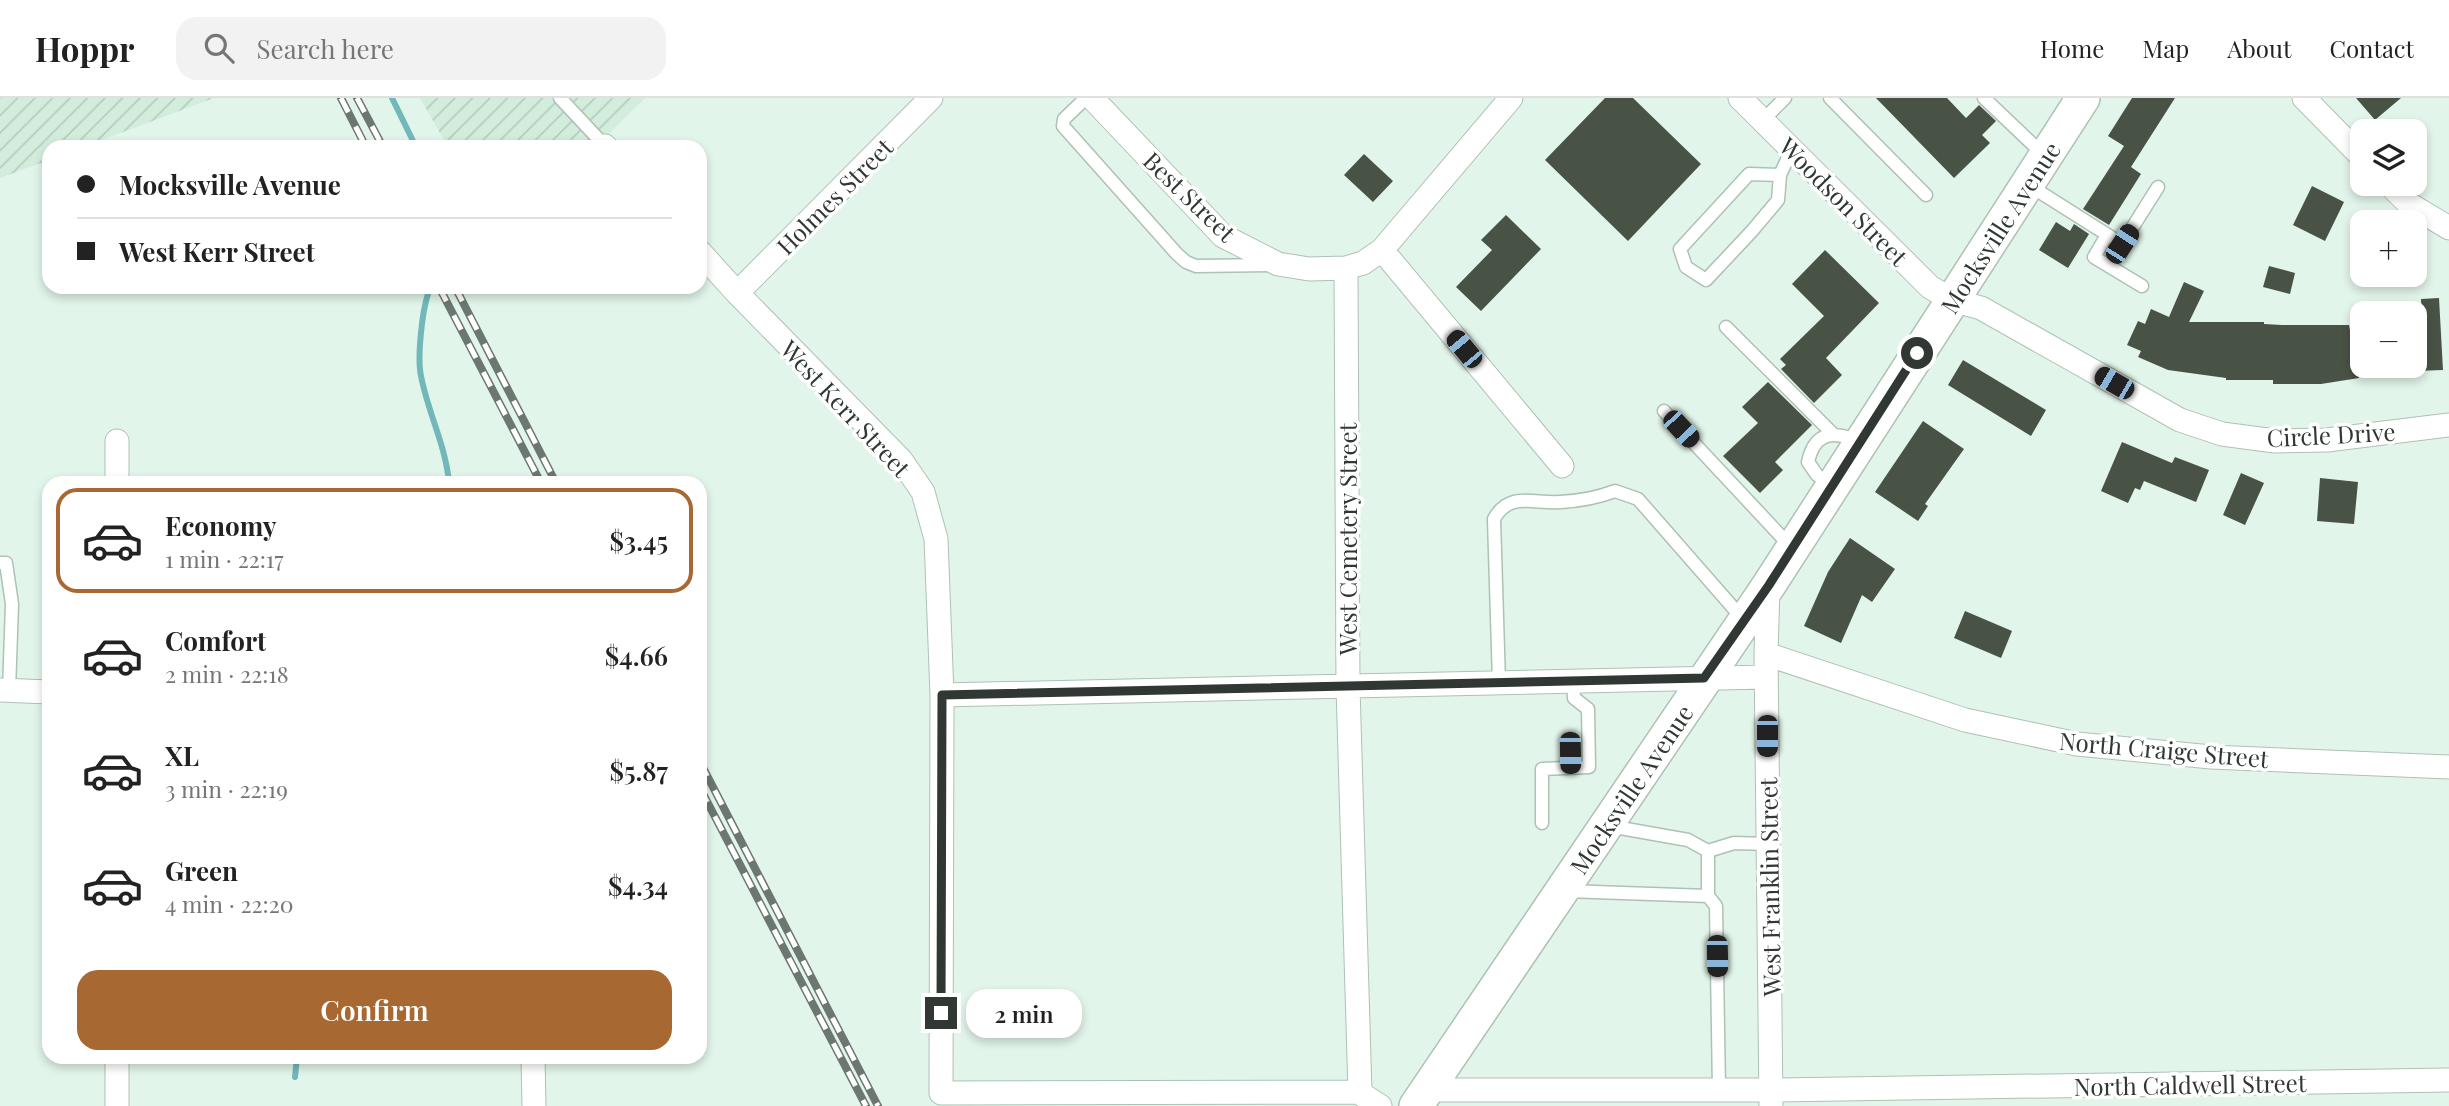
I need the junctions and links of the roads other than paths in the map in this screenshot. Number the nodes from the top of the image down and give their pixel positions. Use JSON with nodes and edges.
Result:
{"nodes":[{"id":1,"x":560,"y":98,"type":"edge"},
{"id":2,"x":931,"y":98,"type":"edge"},
{"id":3,"x":1086,"y":98,"type":"edge"},
{"id":4,"x":1092,"y":98,"type":"edge"},
{"id":5,"x":1511,"y":98,"type":"edge"},
{"id":6,"x":1740,"y":98,"type":"edge"},
{"id":7,"x":1785,"y":98,"type":"edge"},
{"id":8,"x":1830,"y":98,"type":"edge"},
{"id":9,"x":1984,"y":98,"type":"edge"},
{"id":10,"x":2083,"y":98,"type":"edge"},
{"id":11,"x":2304,"y":98,"type":"edge"},
{"id":12,"x":1763,"y":120,"type":"junction"},
{"id":13,"x":599,"y":140,"type":"edge"},
{"id":14,"x":2350,"y":145,"type":"edge"},
{"id":15,"x":1792,"y":149,"type":"junction"},
{"id":16,"x":2045,"y":156,"type":"junction"},
{"id":17,"x":1780,"y":175,"type":"junction"},
{"id":18,"x":2027,"y":184,"type":"junction"},
{"id":19,"x":2158,"y":187,"type":"dead end"},
{"id":20,"x":1926,"y":195,"type":"dead end"},
{"id":21,"x":2401,"y":196,"type":"edge"},
{"id":22,"x":2449,"y":228,"type":"edge"},
{"id":23,"x":2107,"y":235,"type":"junction"},
{"id":24,"x":1382,"y":250,"type":"junction"},
{"id":25,"x":707,"y":260,"type":"edge"},
{"id":26,"x":1286,"y":265,"type":"junction"},
{"id":27,"x":1346,"y":268,"type":"junction"},
{"id":28,"x":2142,"y":286,"type":"dead end"},
{"id":29,"x":737,"y":293,"type":"junction"},
{"id":30,"x":1952,"y":300,"type":"junction"},
{"id":31,"x":1726,"y":327,"type":"dead end"},
{"id":32,"x":1664,"y":411,"type":"dead end"},
{"id":33,"x":2449,"y":425,"type":"edge"},
{"id":34,"x":1846,"y":438,"type":"junction"},
{"id":35,"x":117,"y":441,"type":"dead end"},
{"id":36,"x":1562,"y":467,"type":"dead end"},
{"id":37,"x":117,"y":476,"type":"edge"},
{"id":38,"x":1792,"y":548,"type":"junction"},
{"id":39,"x":0,"y":563,"type":"edge"},
{"id":40,"x":1769,"y":585,"type":"junction"},
{"id":41,"x":1744,"y":620,"type":"junction"},
{"id":42,"x":1766,"y":654,"type":"junction"},
{"id":43,"x":1766,"y":677,"type":"junction"},
{"id":44,"x":1704,"y":678,"type":"junction"},
{"id":45,"x":1499,"y":683,"type":"junction"},
{"id":46,"x":1348,"y":687,"type":"junction"},
{"id":47,"x":5,"y":690,"type":"edge"},
{"id":48,"x":42,"y":692,"type":"edge"},
{"id":49,"x":942,"y":695,"type":"junction"},
{"id":50,"x":1572,"y":696,"type":"junction"},
{"id":51,"x":1570,"y":739,"type":"dead end"},
{"id":52,"x":1570,"y":767,"type":"junction"},
{"id":53,"x":2449,"y":767,"type":"edge"},
{"id":54,"x":1542,"y":823,"type":"dead end"},
{"id":55,"x":1605,"y":825,"type":"junction"},
{"id":56,"x":1768,"y":844,"type":"junction"},
{"id":57,"x":1708,"y":851,"type":"junction"},
{"id":58,"x":1561,"y":891,"type":"junction"},
{"id":59,"x":1708,"y":896,"type":"junction"},
{"id":60,"x":117,"y":1064,"type":"edge"},
{"id":61,"x":533,"y":1064,"type":"edge"},
{"id":62,"x":2449,"y":1080,"type":"edge"},
{"id":63,"x":1360,"y":1092,"type":"junction"},
{"id":64,"x":1723,"y":1095,"type":"edge"},
{"id":65,"x":1422,"y":1098,"type":"edge"},
{"id":66,"x":1488,"y":1098,"type":"edge"},
{"id":67,"x":1771,"y":1098,"type":"edge"},
{"id":68,"x":117,"y":1106,"type":"edge"},
{"id":69,"x":534,"y":1106,"type":"edge"},
{"id":70,"x":1380,"y":1106,"type":"edge"}],
"edges":[{"from":1,"to":13,"type":"lane"},
{"from":2,"to":29,"type":"street","name":"Holmes Street"},
{"from":3,"to":26,"type":"lane"},
{"from":4,"to":26,"type":"street","name":"Best Street"},
{"from":5,"to":24,"type":"street"},
{"from":6,"to":12,"type":"street","name":"Woodson Street"},
{"from":7,"to":12,"type":"lane"},
{"from":8,"to":20,"type":"lane"},
{"from":9,"to":16,"type":"lane"},
{"from":10,"to":16,"type":"street","name":"Mocksville Avenue"},
{"from":11,"to":14,"type":"street"},
{"from":12,"to":15,"type":"street","name":"Woodson Street"},
{"from":15,"to":17,"type":"lane"},
{"from":15,"to":30,"type":"street","name":"Woodson Street"},
{"from":16,"to":18,"type":"street","name":"Mocksville Avenue"},
{"from":17,"to":17,"type":"lane"},
{"from":18,"to":23,"type":"lane"},
{"from":18,"to":30,"type":"street","name":"Mocksville Avenue"},
{"from":19,"to":23,"type":"lane"},
{"from":21,"to":22,"type":"street"},
{"from":23,"to":28,"type":"lane"},
{"from":24,"to":27,"type":"street"},
{"from":24,"to":36,"type":"street"},
{"from":25,"to":29,"type":"street","name":"West Kerr Street"},
{"from":26,"to":27,"type":"street","name":"Best Street"},
{"from":27,"to":46,"type":"street","name":"West Cemetery Street"},
{"from":29,"to":49,"type":"street","name":"West Kerr Street"},
{"from":30,"to":33,"type":"street","name":"Circle Drive"},
{"from":30,"to":34,"type":"street","name":"Mocksville Avenue"},
{"from":31,"to":34,"type":"lane"},
{"from":32,"to":38,"type":"lane"},
{"from":34,"to":38,"type":"street","name":"Mocksville Avenue"},
{"from":35,"to":37,"type":"street"},
{"from":38,"to":40,"type":"street","name":"Mocksville Avenue"},
{"from":39,"to":47,"type":"lane"},
{"from":40,"to":41,"type":"street","name":"Mocksville Avenue"},
{"from":40,"to":42,"type":"street","name":"West Franklin Street"},
{"from":41,"to":44,"type":"street","name":"Mocksville Avenue"},
{"from":41,"to":45,"type":"lane"},
{"from":42,"to":43,"type":"street","name":"West Franklin Street"},
{"from":42,"to":53,"type":"street","name":"North Craige Street"},
{"from":43,"to":44,"type":"street"},
{"from":43,"to":56,"type":"street","name":"West Franklin Street"},
{"from":44,"to":50,"type":"street"},
{"from":44,"to":55,"type":"street","name":"Mocksville Avenue"},
{"from":45,"to":46,"type":"street"},
{"from":45,"to":50,"type":"street"},
{"from":46,"to":49,"type":"street"},
{"from":46,"to":63,"type":"street","name":"West Cemetery Street"},
{"from":47,"to":48,"type":"street"},
{"from":49,"to":63,"type":"street","name":"West Kerr Street"},
{"from":50,"to":52,"type":"lane"},
{"from":51,"to":52,"type":"lane"},
{"from":52,"to":54,"type":"lane"},
{"from":55,"to":57,"type":"lane"},
{"from":55,"to":58,"type":"street","name":"Mocksville Avenue"},
{"from":56,"to":57,"type":"lane"},
{"from":56,"to":67,"type":"street","name":"West Franklin Street"},
{"from":57,"to":59,"type":"lane"},
{"from":58,"to":59,"type":"lane"},
{"from":58,"to":65,"type":"street","name":"Mocksville Avenue"},
{"from":59,"to":64,"type":"lane"},
{"from":60,"to":68,"type":"street"},
{"from":61,"to":69,"type":"street"},
{"from":62,"to":67,"type":"street","name":"North Caldwell Street"},
{"from":63,"to":70,"type":"street"},
{"from":64,"to":66,"type":"street","name":"North Caldwell Street"},
{"from":64,"to":67,"type":"street","name":"North Caldwell Street"},
{"from":65,"to":66,"type":"street","name":"North Caldwell Street"}]}
